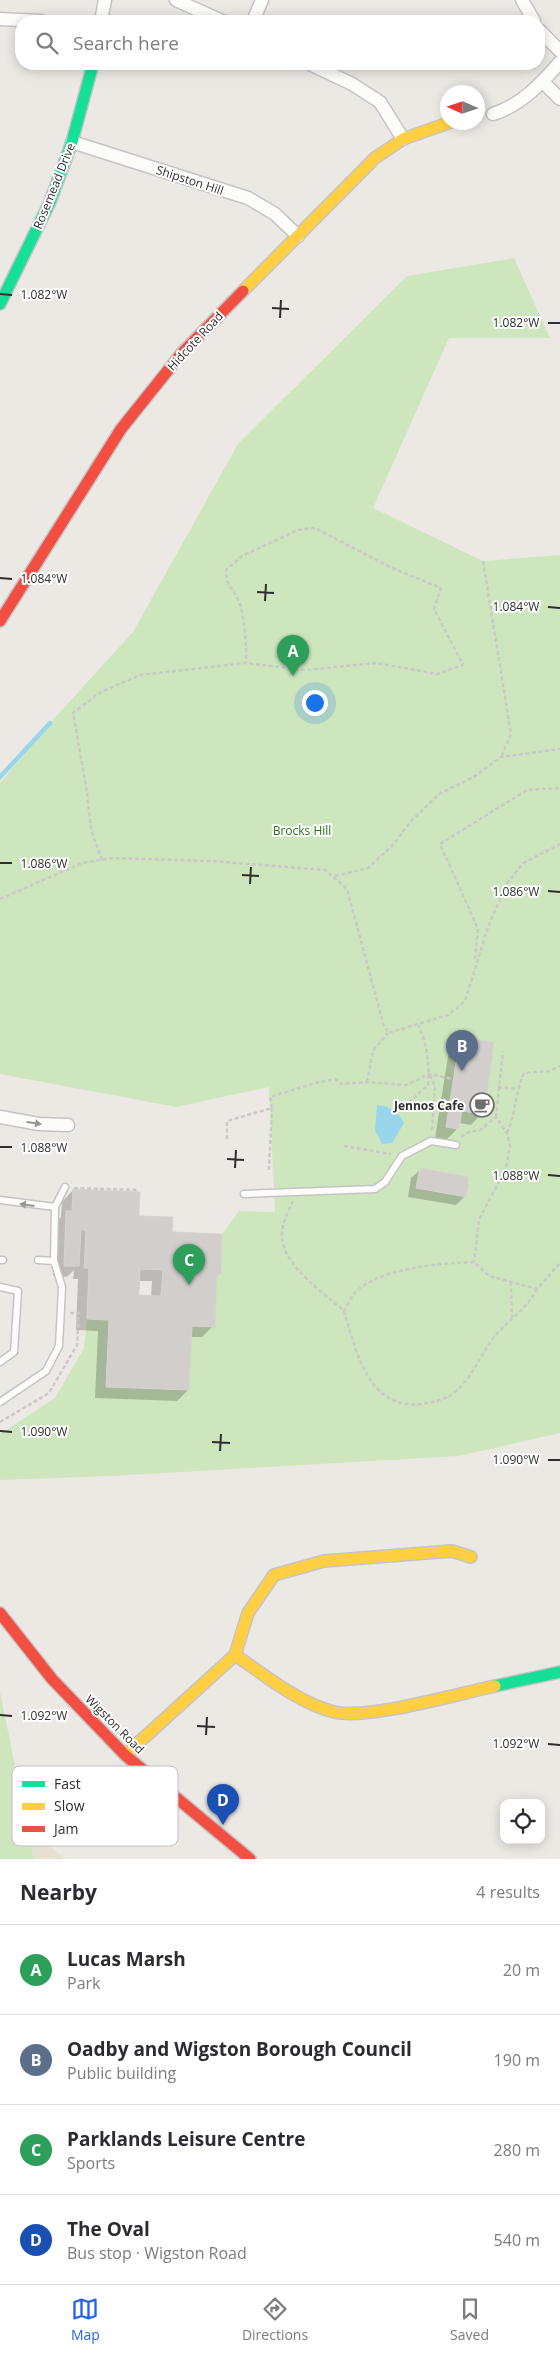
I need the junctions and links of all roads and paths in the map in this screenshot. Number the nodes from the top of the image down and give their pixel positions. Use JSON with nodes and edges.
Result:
{"nodes":[{"id":1,"x":105,"y":0,"type":"edge"},
{"id":2,"x":176,"y":0,"type":"edge"},
{"id":3,"x":262,"y":0,"type":"edge"},
{"id":4,"x":522,"y":0,"type":"edge"},
{"id":5,"x":102,"y":15,"type":"edge"},
{"id":6,"x":209,"y":15,"type":"edge"},
{"id":7,"x":256,"y":15,"type":"edge"},
{"id":8,"x":531,"y":15,"type":"edge"},
{"id":9,"x":0,"y":19,"type":"edge"},
{"id":10,"x":15,"y":20,"type":"edge"},
{"id":11,"x":545,"y":36,"type":"edge"},
{"id":12,"x":560,"y":51,"type":"edge"},
{"id":13,"x":560,"y":62,"type":"edge"},
{"id":14,"x":91,"y":70,"type":"edge"},
{"id":15,"x":323,"y":70,"type":"edge"},
{"id":16,"x":543,"y":82,"type":"junction"},
{"id":17,"x":560,"y":99,"type":"edge"},
{"id":18,"x":493,"y":114,"type":"dead end"},
{"id":19,"x":440,"y":126,"type":"edge"},
{"id":20,"x":403,"y":139,"type":"junction"},
{"id":21,"x":72,"y":142,"type":"junction"},
{"id":22,"x":298,"y":236,"type":"junction"},
{"id":23,"x":1,"y":300,"type":"edge"},
{"id":24,"x":483,"y":561,"type":"dead end"},
{"id":25,"x":0,"y":621,"type":"edge"},
{"id":26,"x":246,"y":663,"type":"junction"},
{"id":27,"x":560,"y":749,"type":"edge"},
{"id":28,"x":501,"y":757,"type":"junction"},
{"id":29,"x":560,"y":788,"type":"edge"},
{"id":30,"x":560,"y":844,"type":"edge"},
{"id":31,"x":102,"y":860,"type":"junction"},
{"id":32,"x":335,"y":876,"type":"junction"},
{"id":33,"x":0,"y":899,"type":"edge"},
{"id":34,"x":474,"y":968,"type":"junction"},
{"id":35,"x":418,"y":1026,"type":"junction"},
{"id":36,"x":388,"y":1033,"type":"junction"},
{"id":37,"x":503,"y":1051,"type":"dead end"},
{"id":38,"x":560,"y":1066,"type":"edge"},
{"id":39,"x":429,"y":1074,"type":"junction"},
{"id":40,"x":453,"y":1079,"type":"dead end"},
{"id":41,"x":367,"y":1082,"type":"junction"},
{"id":42,"x":498,"y":1086,"type":"junction"},
{"id":43,"x":517,"y":1089,"type":"junction"},
{"id":44,"x":404,"y":1107,"type":"dead end"},
{"id":45,"x":272,"y":1108,"type":"junction"},
{"id":46,"x":0,"y":1118,"type":"edge"},
{"id":47,"x":496,"y":1118,"type":"junction"},
{"id":48,"x":68,"y":1125,"type":"dead end"},
{"id":49,"x":507,"y":1133,"type":"junction"},
{"id":50,"x":226,"y":1139,"type":"dead end"},
{"id":51,"x":431,"y":1141,"type":"junction"},
{"id":52,"x":456,"y":1145,"type":"joint"},
{"id":53,"x":344,"y":1146,"type":"dead end"},
{"id":54,"x":402,"y":1156,"type":"junction"},
{"id":55,"x":269,"y":1170,"type":"dead end"},
{"id":56,"x":65,"y":1187,"type":"joint"},
{"id":57,"x":138,"y":1190,"type":"dead end"},
{"id":58,"x":297,"y":1192,"type":"junction"},
{"id":59,"x":244,"y":1194,"type":"dead end"},
{"id":60,"x":0,"y":1200,"type":"edge"},
{"id":61,"x":55,"y":1207,"type":"junction"},
{"id":62,"x":38,"y":1260,"type":"dead end"},
{"id":63,"x":54,"y":1261,"type":"junction"},
{"id":64,"x":474,"y":1262,"type":"junction"},
{"id":65,"x":560,"y":1263,"type":"edge"},
{"id":66,"x":510,"y":1282,"type":"junction"},
{"id":67,"x":0,"y":1287,"type":"edge"},
{"id":68,"x":537,"y":1288,"type":"junction"},
{"id":69,"x":344,"y":1312,"type":"junction"},
{"id":70,"x":512,"y":1318,"type":"junction"},
{"id":71,"x":0,"y":1362,"type":"edge"},
{"id":72,"x":0,"y":1402,"type":"edge"},
{"id":73,"x":471,"y":1557,"type":"dead end"},
{"id":74,"x":0,"y":1613,"type":"edge"},
{"id":75,"x":235,"y":1655,"type":"junction"},
{"id":76,"x":560,"y":1672,"type":"edge"},
{"id":77,"x":125,"y":1756,"type":"junction"},
{"id":78,"x":137,"y":1766,"type":"edge"},
{"id":79,"x":178,"y":1800,"type":"edge"},
{"id":80,"x":250,"y":1859,"type":"edge"}],
"edges":[{"from":1,"to":5,"type":"street"},
{"from":2,"to":6,"type":"street"},
{"from":3,"to":7,"type":"street"},
{"from":4,"to":8,"type":"street"},
{"from":9,"to":10,"type":"street"},
{"from":11,"to":12,"type":"street"},
{"from":13,"to":16,"type":"street"},
{"from":14,"to":21,"type":"street","name":"Rosemead Drive"},
{"from":15,"to":20,"type":"street"},
{"from":16,"to":17,"type":"street"},
{"from":16,"to":18,"type":"street"},
{"from":19,"to":20,"type":"street","name":"Hidcote Road"},
{"from":20,"to":22,"type":"street","name":"Hidcote Road"},
{"from":21,"to":22,"type":"street","name":"Shipston Hill"},
{"from":21,"to":23,"type":"street","name":"Rosemead Drive"},
{"from":22,"to":25,"type":"street","name":"Hidcote Road"},
{"from":24,"to":28,"type":"path"},
{"from":26,"to":26,"type":"path"},
{"from":26,"to":31,"type":"path"},
{"from":27,"to":28,"type":"path"},
{"from":28,"to":32,"type":"path"},
{"from":29,"to":34,"type":"path"},
{"from":30,"to":34,"type":"path"},
{"from":31,"to":32,"type":"path"},
{"from":31,"to":33,"type":"path"},
{"from":32,"to":36,"type":"path"},
{"from":34,"to":35,"type":"path"},
{"from":35,"to":36,"type":"path"},
{"from":35,"to":39,"type":"path"},
{"from":36,"to":41,"type":"path"},
{"from":37,"to":42,"type":"path"},
{"from":38,"to":43,"type":"path"},
{"from":39,"to":40,"type":"path"},
{"from":39,"to":41,"type":"path"},
{"from":39,"to":44,"type":"path"},
{"from":39,"to":51,"type":"path"},
{"from":41,"to":45,"type":"path"},
{"from":42,"to":43,"type":"path"},
{"from":42,"to":47,"type":"path"},
{"from":43,"to":49,"type":"path"},
{"from":45,"to":50,"type":"path"},
{"from":45,"to":55,"type":"path"},
{"from":46,"to":48,"type":"street","one_way":true},
{"from":47,"to":49,"type":"path"},
{"from":47,"to":52,"type":"path"},
{"from":49,"to":64,"type":"path"},
{"from":51,"to":52,"type":"lane"},
{"from":51,"to":54,"type":"lane"},
{"from":53,"to":54,"type":"path"},
{"from":54,"to":58,"type":"lane"},
{"from":56,"to":57,"type":"path"},
{"from":56,"to":61,"type":"lane"},
{"from":58,"to":59,"type":"lane"},
{"from":58,"to":69,"type":"path"},
{"from":61,"to":60,"type":"lane","one_way":true},
{"from":61,"to":63,"type":"lane"},
{"from":62,"to":63,"type":"lane"},
{"from":63,"to":72,"type":"lane"},
{"from":64,"to":66,"type":"path"},
{"from":64,"to":69,"type":"path"},
{"from":65,"to":68,"type":"path"},
{"from":66,"to":68,"type":"path"},
{"from":66,"to":70,"type":"path"},
{"from":67,"to":71,"type":"lane"},
{"from":68,"to":70,"type":"path"},
{"from":69,"to":70,"type":"path"},
{"from":73,"to":75,"type":"street"},
{"from":74,"to":77,"type":"street","name":"Wigston Road"},
{"from":75,"to":76,"type":"street"},
{"from":75,"to":77,"type":"street"},
{"from":77,"to":78,"type":"street","name":"Wigston Road"},
{"from":79,"to":80,"type":"street","name":"Wigston Road"}]}
